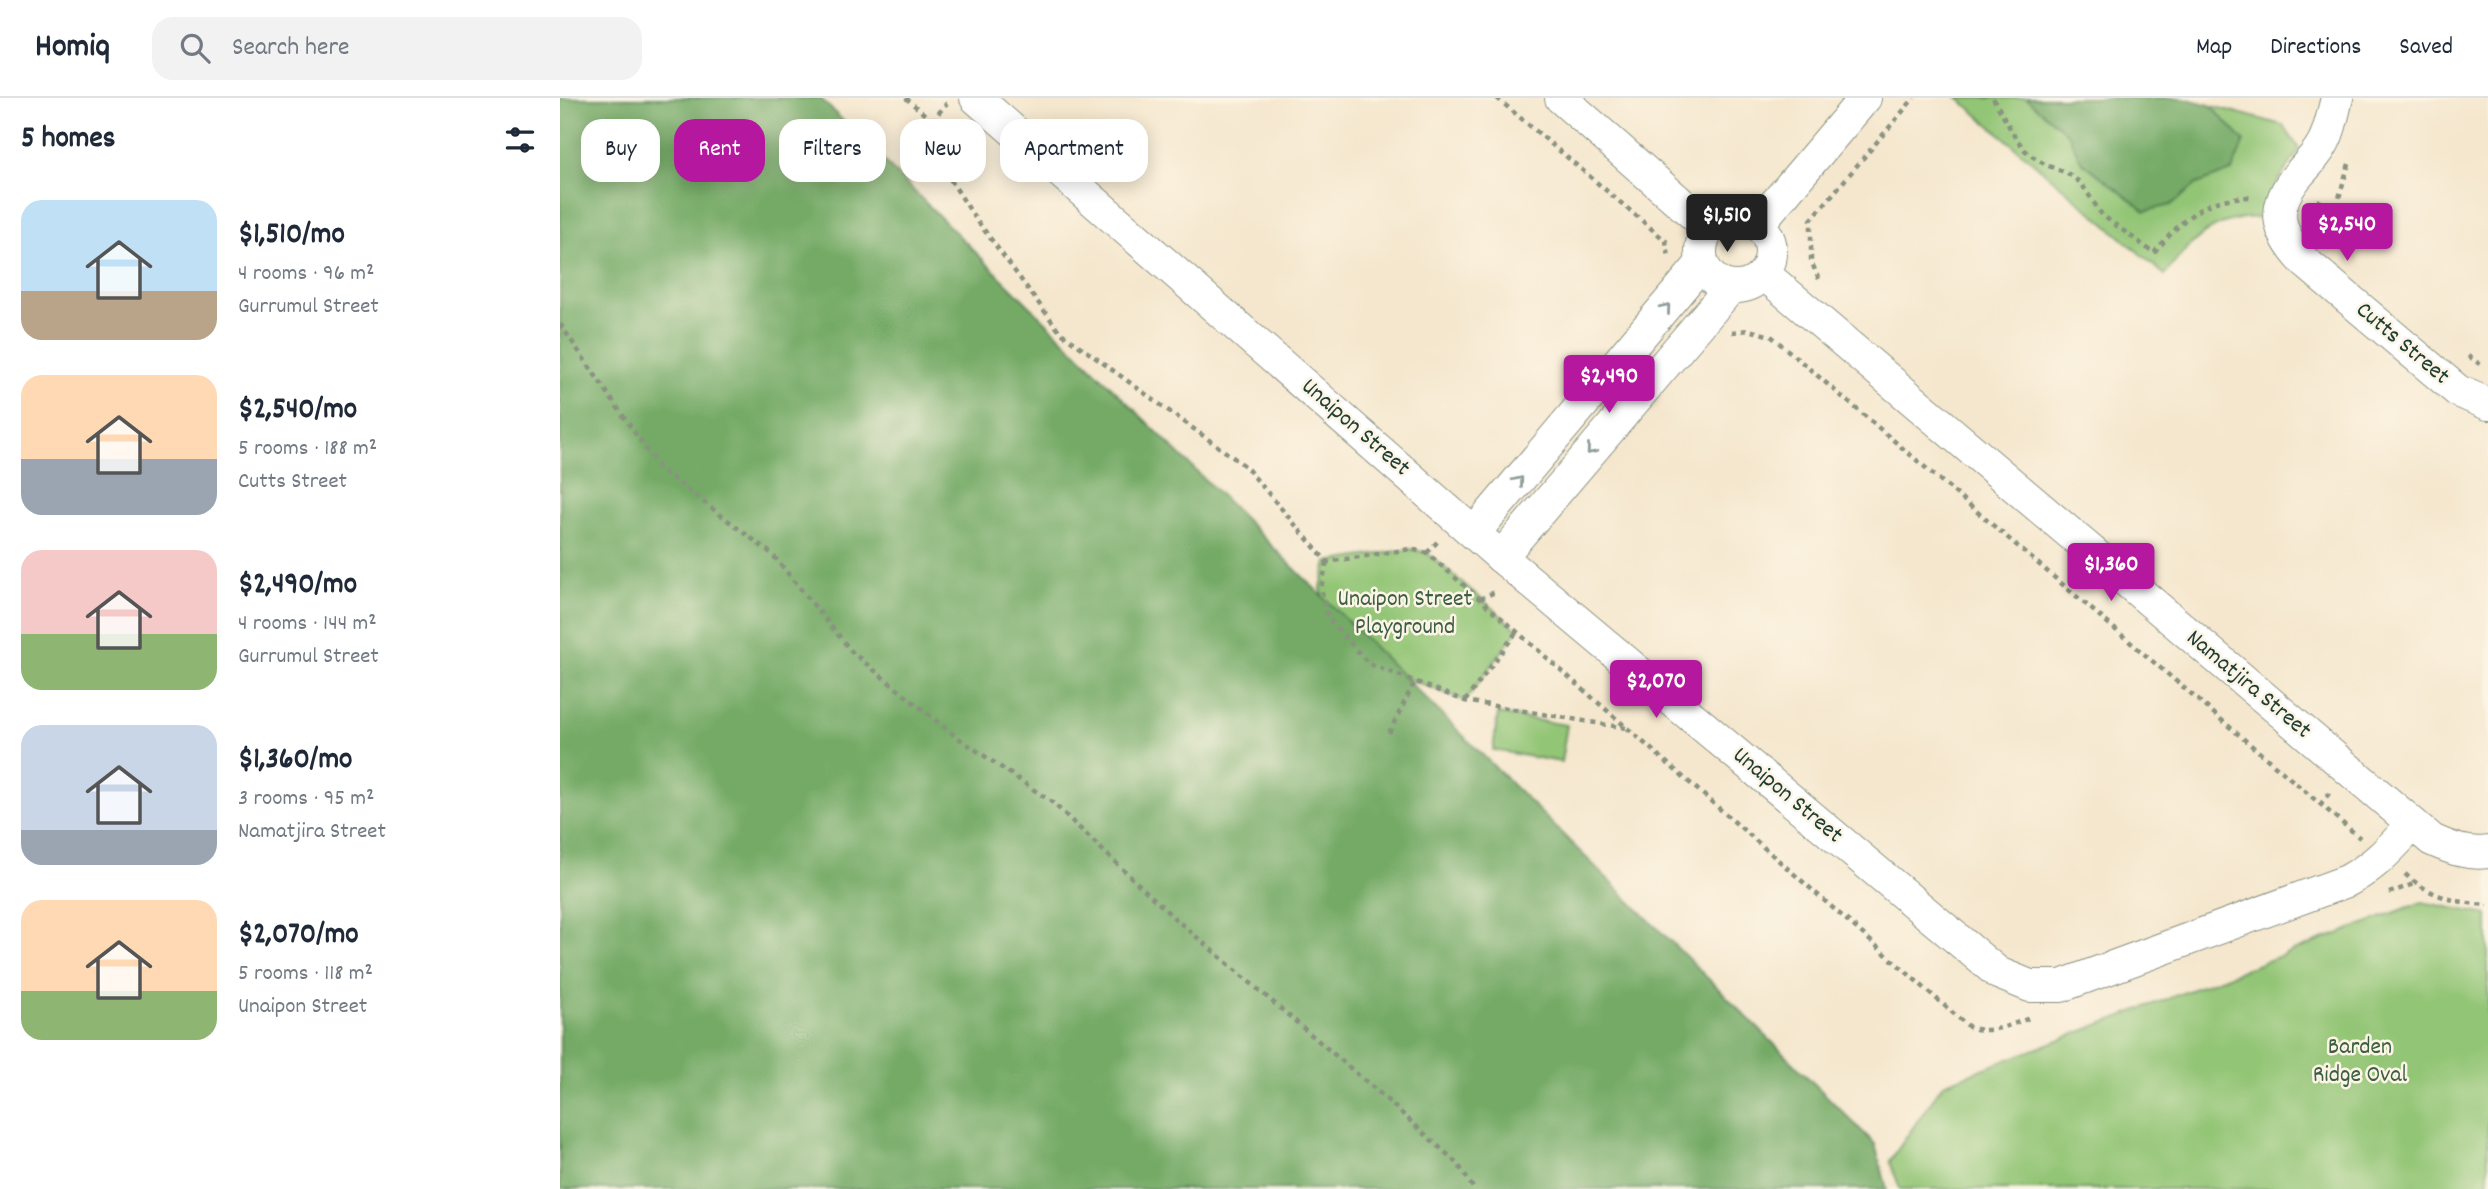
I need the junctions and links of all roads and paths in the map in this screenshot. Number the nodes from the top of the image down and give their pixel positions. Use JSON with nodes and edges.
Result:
{"nodes":[{"id":1,"x":951,"y":98,"type":"edge"},
{"id":2,"x":976,"y":98,"type":"edge"},
{"id":3,"x":1497,"y":98,"type":"edge"},
{"id":4,"x":1561,"y":98,"type":"edge"},
{"id":5,"x":1865,"y":98,"type":"edge"},
{"id":6,"x":1914,"y":98,"type":"edge"},
{"id":7,"x":1993,"y":98,"type":"edge"},
{"id":8,"x":2337,"y":98,"type":"edge"},
{"id":9,"x":934,"y":119,"type":"edge"},
{"id":10,"x":2350,"y":160,"type":"dead end"},
{"id":11,"x":2259,"y":197,"type":"dead end"},
{"id":12,"x":1758,"y":224,"type":"junction"},
{"id":13,"x":1709,"y":228,"type":"junction"},
{"id":14,"x":2358,"y":263,"type":"dead end"},
{"id":15,"x":1687,"y":264,"type":"junction"},
{"id":16,"x":1764,"y":274,"type":"junction"},
{"id":17,"x":1731,"y":287,"type":"junction"},
{"id":18,"x":1798,"y":303,"type":"junction"},
{"id":19,"x":560,"y":324,"type":"edge"},
{"id":20,"x":1727,"y":333,"type":"dead end"},
{"id":21,"x":1771,"y":336,"type":"junction"},
{"id":22,"x":2459,"y":348,"type":"dead end"},
{"id":23,"x":2488,"y":369,"type":"edge"},
{"id":24,"x":2488,"y":404,"type":"edge"},
{"id":25,"x":1474,"y":533,"type":"junction"},
{"id":26,"x":1502,"y":557,"type":"junction"},
{"id":27,"x":1327,"y":562,"type":"dead end"},
{"id":28,"x":1518,"y":630,"type":"dead end"},
{"id":29,"x":1414,"y":683,"type":"junction"},
{"id":30,"x":1465,"y":701,"type":"junction"},
{"id":31,"x":1627,"y":728,"type":"dead end"},
{"id":32,"x":1389,"y":733,"type":"dead end"},
{"id":33,"x":2413,"y":824,"type":"junction"},
{"id":34,"x":2488,"y":852,"type":"edge"},
{"id":35,"x":2384,"y":856,"type":"junction"},
{"id":36,"x":2488,"y":905,"type":"edge"},
{"id":37,"x":1474,"y":1189,"type":"edge"}],
"edges":[{"from":1,"to":9,"type":"path"},
{"from":2,"to":25,"type":"street","name":"Unaipon Street"},
{"from":3,"to":15,"type":"path"},
{"from":4,"to":13,"type":"street"},
{"from":5,"to":12,"type":"street"},
{"from":6,"to":18,"type":"path"},
{"from":7,"to":11,"type":"path"},
{"from":8,"to":24,"type":"street","name":"Cutts Street"},
{"from":10,"to":14,"type":"path"},
{"from":12,"to":13,"type":"street"},
{"from":12,"to":16,"type":"street"},
{"from":13,"to":15,"type":"street"},
{"from":15,"to":17,"type":"street"},
{"from":25,"to":15,"type":"street","one_way":true},
{"from":16,"to":17,"type":"street"},
{"from":16,"to":18,"type":"street","name":"Namatjira Street"},
{"from":17,"to":26,"type":"street","one_way":true},
{"from":18,"to":21,"type":"path"},
{"from":18,"to":33,"type":"street","name":"Namatjira Street"},
{"from":19,"to":37,"type":"path"},
{"from":20,"to":21,"type":"path"},
{"from":21,"to":35,"type":"path"},
{"from":22,"to":23,"type":"path"},
{"from":25,"to":26,"type":"street","name":"Unaipon Street"},
{"from":26,"to":35,"type":"street","name":"Unaipon Street"},
{"from":27,"to":29,"type":"path"},
{"from":28,"to":30,"type":"path"},
{"from":29,"to":30,"type":"path"},
{"from":29,"to":32,"type":"path"},
{"from":30,"to":31,"type":"path"},
{"from":33,"to":34,"type":"street","name":"Namatjira Street"},
{"from":33,"to":35,"type":"street","name":"Unaipon Street"},
{"from":35,"to":36,"type":"path"}]}
